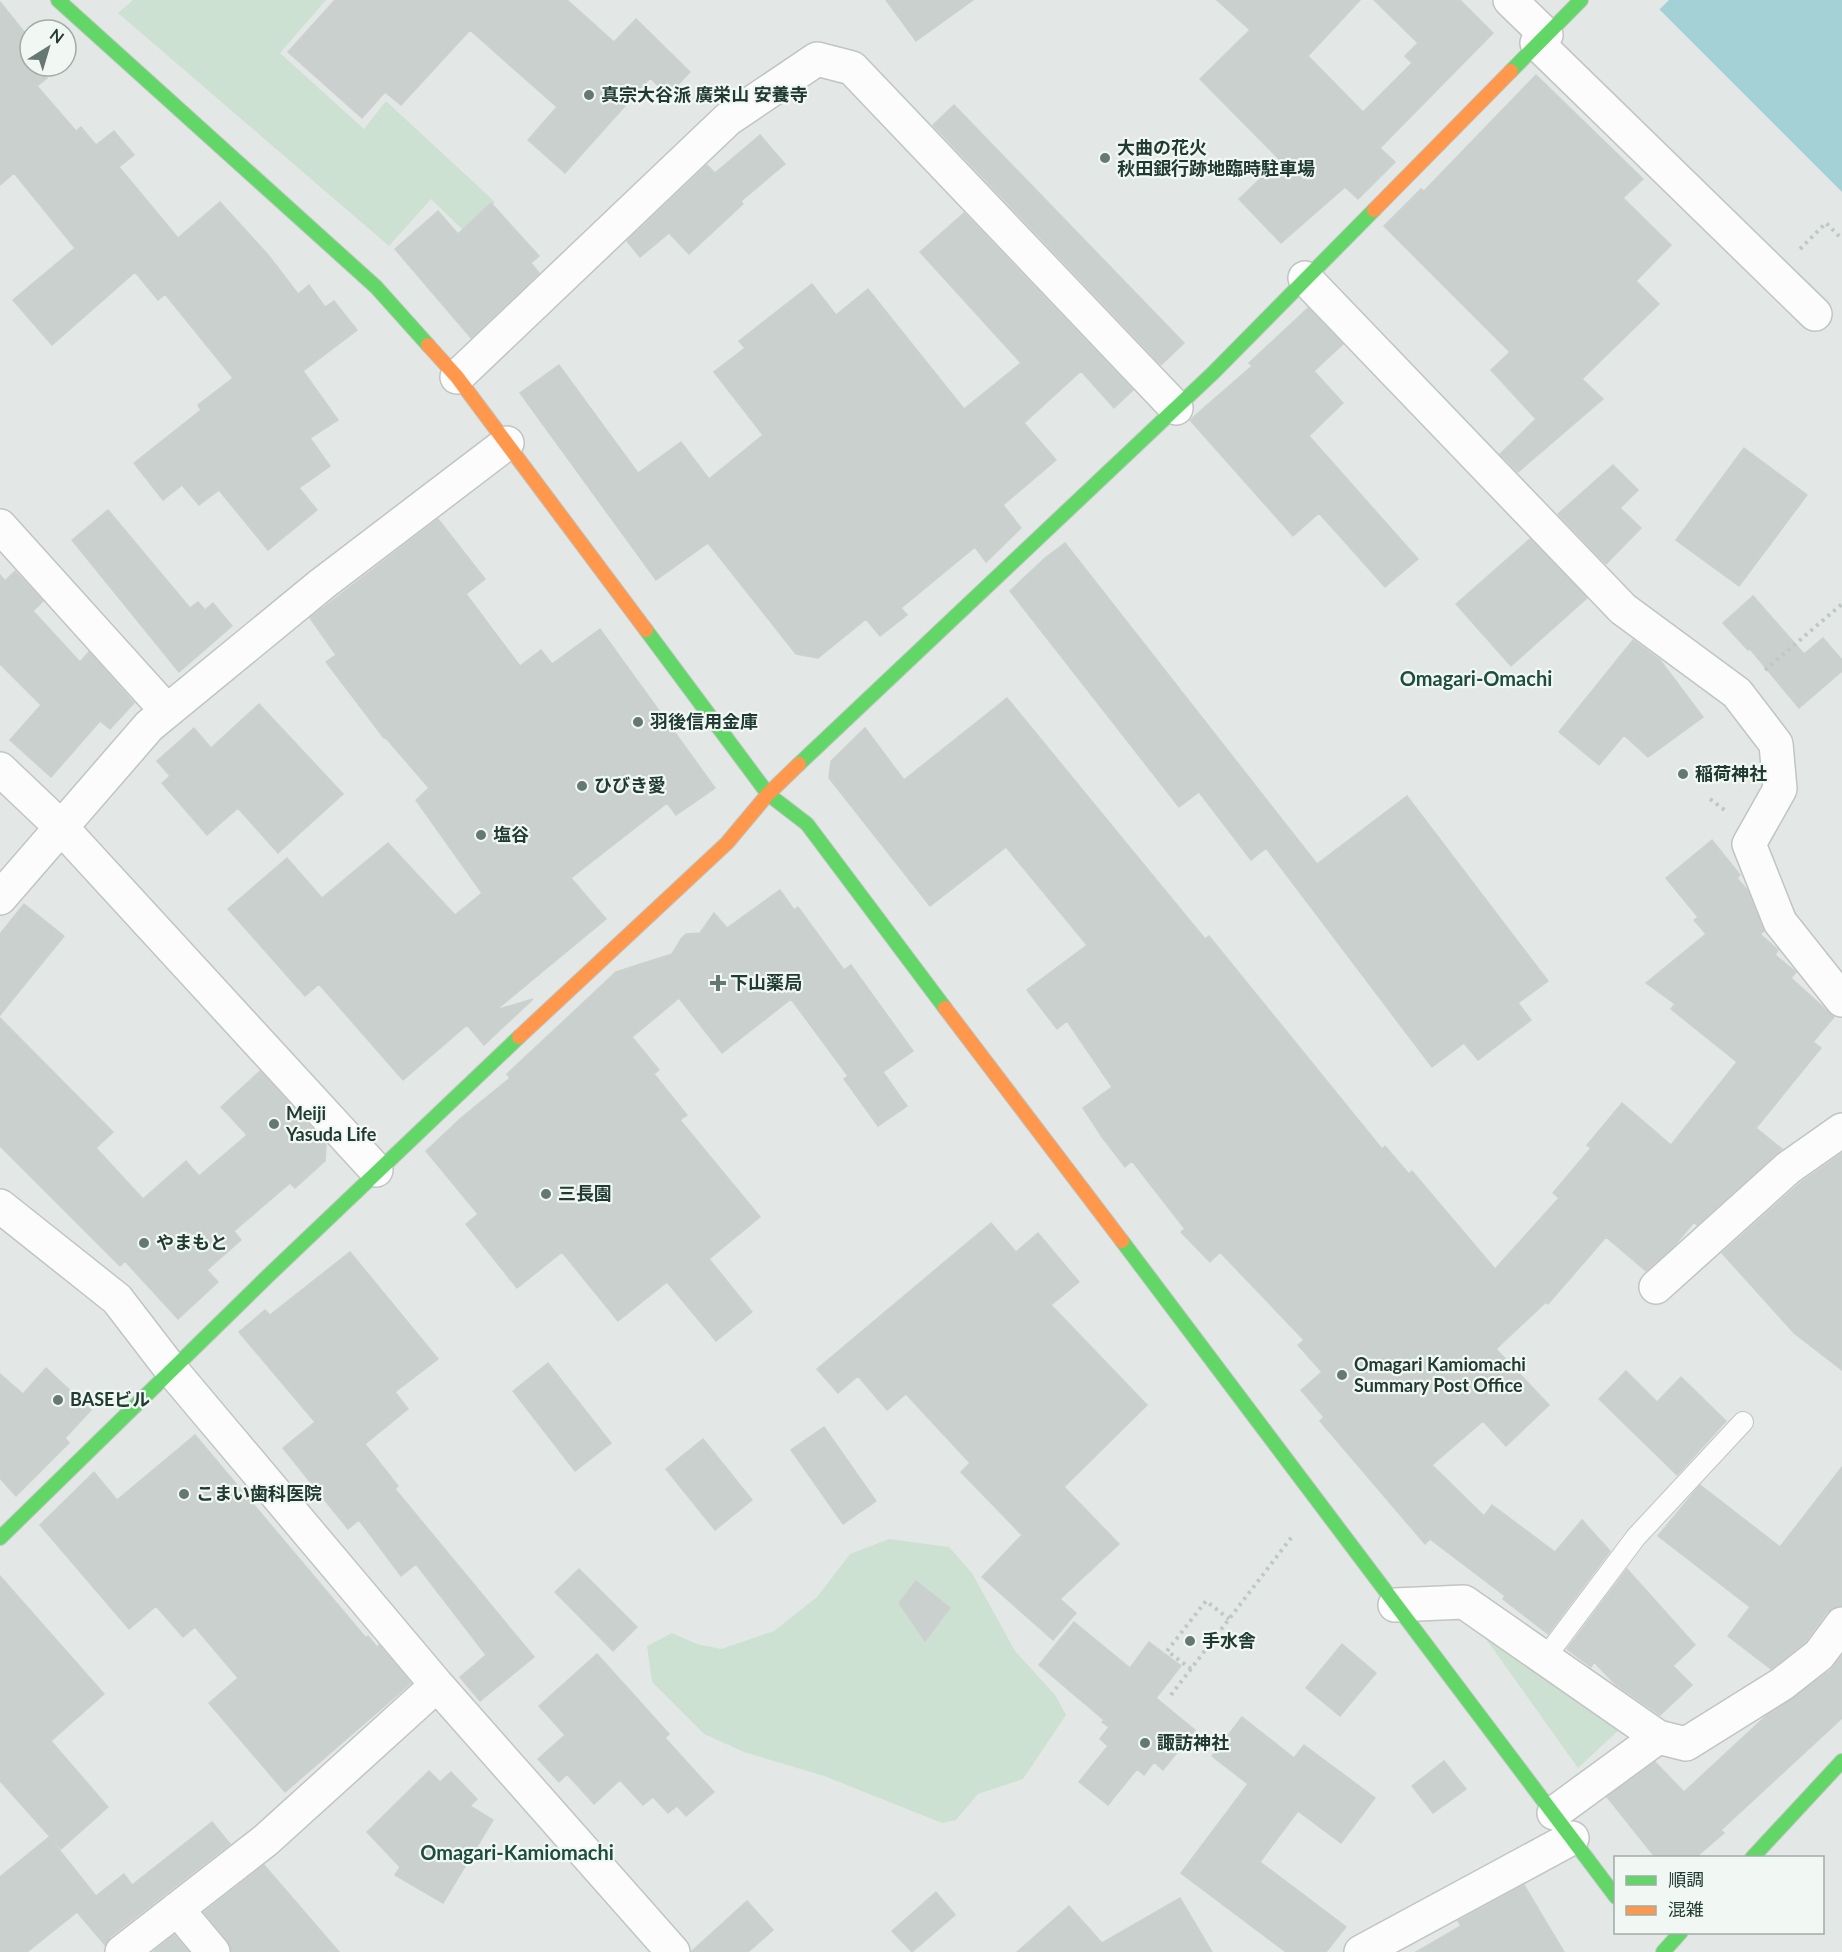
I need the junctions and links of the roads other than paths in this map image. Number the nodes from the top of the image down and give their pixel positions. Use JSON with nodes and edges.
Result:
{"nodes":[{"id":1,"x":58,"y":0,"type":"edge"},
{"id":2,"x":1510,"y":0,"type":"edge"},
{"id":3,"x":1581,"y":0,"type":"edge"},
{"id":4,"x":1541,"y":39,"type":"junction"},
{"id":5,"x":1305,"y":278,"type":"junction"},
{"id":6,"x":1815,"y":314,"type":"dead end"},
{"id":7,"x":457,"y":377,"type":"junction"},
{"id":8,"x":1176,"y":408,"type":"junction"},
{"id":9,"x":507,"y":443,"type":"junction"},
{"id":10,"x":0,"y":526,"type":"edge"},
{"id":11,"x":167,"y":711,"type":"junction"},
{"id":12,"x":0,"y":769,"type":"edge"},
{"id":13,"x":768,"y":794,"type":"junction"},
{"id":14,"x":60,"y":826,"type":"junction"},
{"id":15,"x":0,"y":898,"type":"edge"},
{"id":16,"x":1842,"y":1000,"type":"edge"},
{"id":17,"x":1842,"y":1130,"type":"edge"},
{"id":18,"x":376,"y":1170,"type":"junction"},
{"id":19,"x":0,"y":1206,"type":"edge"},
{"id":20,"x":1656,"y":1287,"type":"dead end"},
{"id":21,"x":170,"y":1368,"type":"junction"},
{"id":22,"x":1743,"y":1422,"type":"dead end"},
{"id":23,"x":0,"y":1538,"type":"edge"},
{"id":24,"x":1395,"y":1605,"type":"junction"},
{"id":25,"x":1842,"y":1624,"type":"edge"},
{"id":26,"x":1545,"y":1658,"type":"junction"},
{"id":27,"x":437,"y":1685,"type":"junction"},
{"id":28,"x":1658,"y":1737,"type":"junction"},
{"id":29,"x":1842,"y":1761,"type":"edge"},
{"id":30,"x":1563,"y":1826,"type":"junction"},
{"id":31,"x":1753,"y":1856,"type":"edge"},
{"id":32,"x":1614,"y":1894,"type":"edge"},
{"id":33,"x":177,"y":1909,"type":"junction"},
{"id":34,"x":1679,"y":1934,"type":"edge"},
{"id":35,"x":1657,"y":1950,"type":"edge"},
{"id":36,"x":122,"y":1952,"type":"edge"},
{"id":37,"x":213,"y":1952,"type":"edge"},
{"id":38,"x":672,"y":1952,"type":"edge"},
{"id":39,"x":1361,"y":1952,"type":"edge"}],
"edges":[{"from":1,"to":7,"type":"street"},
{"from":2,"to":4,"type":"street"},
{"from":3,"to":4,"type":"street"},
{"from":4,"to":5,"type":"street"},
{"from":4,"to":6,"type":"street"},
{"from":5,"to":8,"type":"street"},
{"from":5,"to":16,"type":"street"},
{"from":7,"to":8,"type":"street"},
{"from":7,"to":9,"type":"street"},
{"from":8,"to":13,"type":"street"},
{"from":9,"to":11,"type":"street"},
{"from":9,"to":13,"type":"street"},
{"from":10,"to":11,"type":"street"},
{"from":11,"to":14,"type":"street"},
{"from":12,"to":14,"type":"street"},
{"from":13,"to":18,"type":"street"},
{"from":13,"to":24,"type":"street"},
{"from":14,"to":15,"type":"street"},
{"from":14,"to":18,"type":"street"},
{"from":17,"to":20,"type":"street"},
{"from":18,"to":21,"type":"street"},
{"from":19,"to":21,"type":"street"},
{"from":21,"to":23,"type":"street"},
{"from":21,"to":27,"type":"street"},
{"from":22,"to":26,"type":"lane"},
{"from":24,"to":26,"type":"street"},
{"from":24,"to":30,"type":"street"},
{"from":25,"to":28,"type":"street"},
{"from":26,"to":28,"type":"street"},
{"from":27,"to":33,"type":"street"},
{"from":27,"to":38,"type":"street"},
{"from":28,"to":30,"type":"street"},
{"from":29,"to":31,"type":"street"},
{"from":30,"to":32,"type":"street"},
{"from":30,"to":39,"type":"street"},
{"from":33,"to":36,"type":"street"},
{"from":33,"to":37,"type":"street"},
{"from":34,"to":35,"type":"street"}]}
